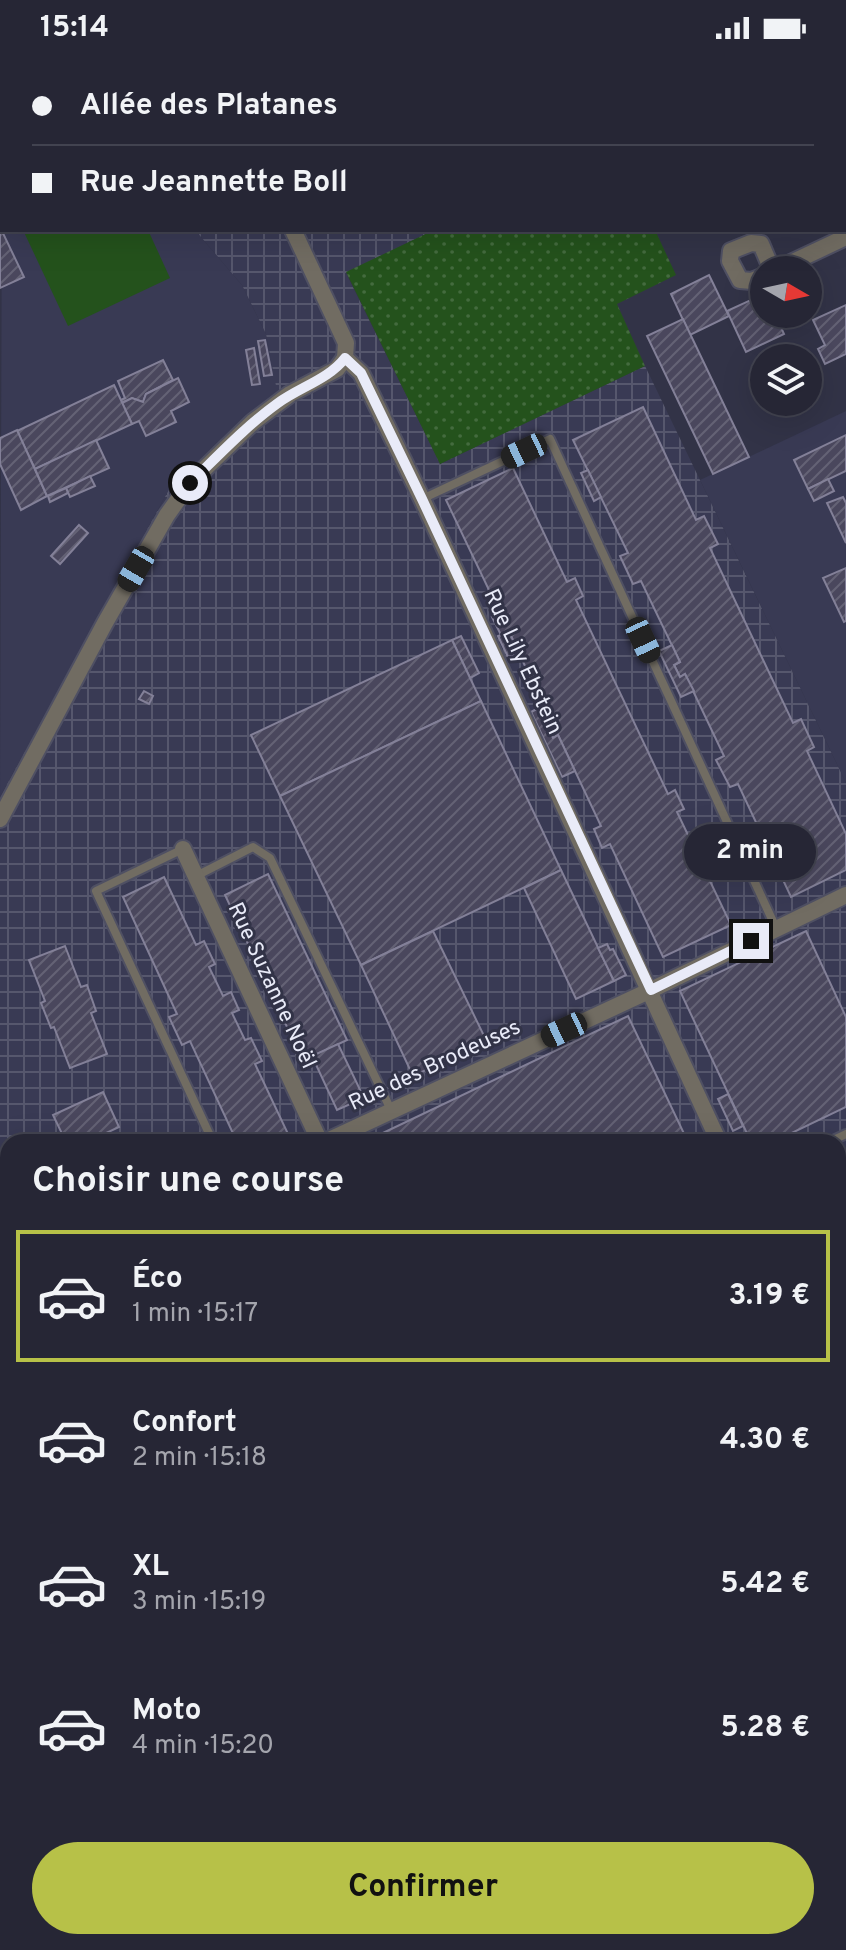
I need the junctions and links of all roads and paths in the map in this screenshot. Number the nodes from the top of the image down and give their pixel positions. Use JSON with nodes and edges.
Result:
{"nodes":[{"id":1,"x":294,"y":232,"type":"edge"},
{"id":2,"x":846,"y":237,"type":"edge"},
{"id":3,"x":767,"y":256,"type":"edge"},
{"id":4,"x":805,"y":256,"type":"edge"},
{"id":5,"x":750,"y":281,"type":"edge"},
{"id":6,"x":345,"y":358,"type":"junction"},
{"id":7,"x":422,"y":499,"type":"junction"},
{"id":8,"x":0,"y":819,"type":"edge"},
{"id":9,"x":183,"y":849,"type":"joint"},
{"id":10,"x":195,"y":876,"type":"junction"},
{"id":11,"x":846,"y":895,"type":"edge"},
{"id":12,"x":776,"y":928,"type":"junction"},
{"id":13,"x":651,"y":990,"type":"junction"},
{"id":14,"x":391,"y":1110,"type":"junction"},
{"id":15,"x":209,"y":1134,"type":"edge"},
{"id":16,"x":318,"y":1134,"type":"edge"},
{"id":17,"x":339,"y":1134,"type":"edge"},
{"id":18,"x":715,"y":1134,"type":"edge"}],
"edges":[{"from":1,"to":6,"type":"street"},
{"from":2,"to":4,"type":"street"},
{"from":3,"to":5,"type":"street"},
{"from":6,"to":7,"type":"street","name":"Rue Lily Ebstein"},
{"from":6,"to":8,"type":"street"},
{"from":7,"to":12,"type":"lane"},
{"from":7,"to":13,"type":"street","name":"Rue Lily Ebstein"},
{"from":9,"to":10,"type":"street","name":"Rue Suzanne Noël"},
{"from":9,"to":15,"type":"lane"},
{"from":10,"to":14,"type":"lane"},
{"from":10,"to":16,"type":"street","name":"Rue Suzanne Noël"},
{"from":11,"to":12,"type":"street","name":"Rue des Brodeuses"},
{"from":12,"to":13,"type":"street","name":"Rue des Brodeuses"},
{"from":13,"to":14,"type":"street","name":"Rue des Brodeuses"},
{"from":13,"to":18,"type":"street","name":"Rue Lily Ebstein"},
{"from":14,"to":17,"type":"street","name":"Rue des Brodeuses"}]}
